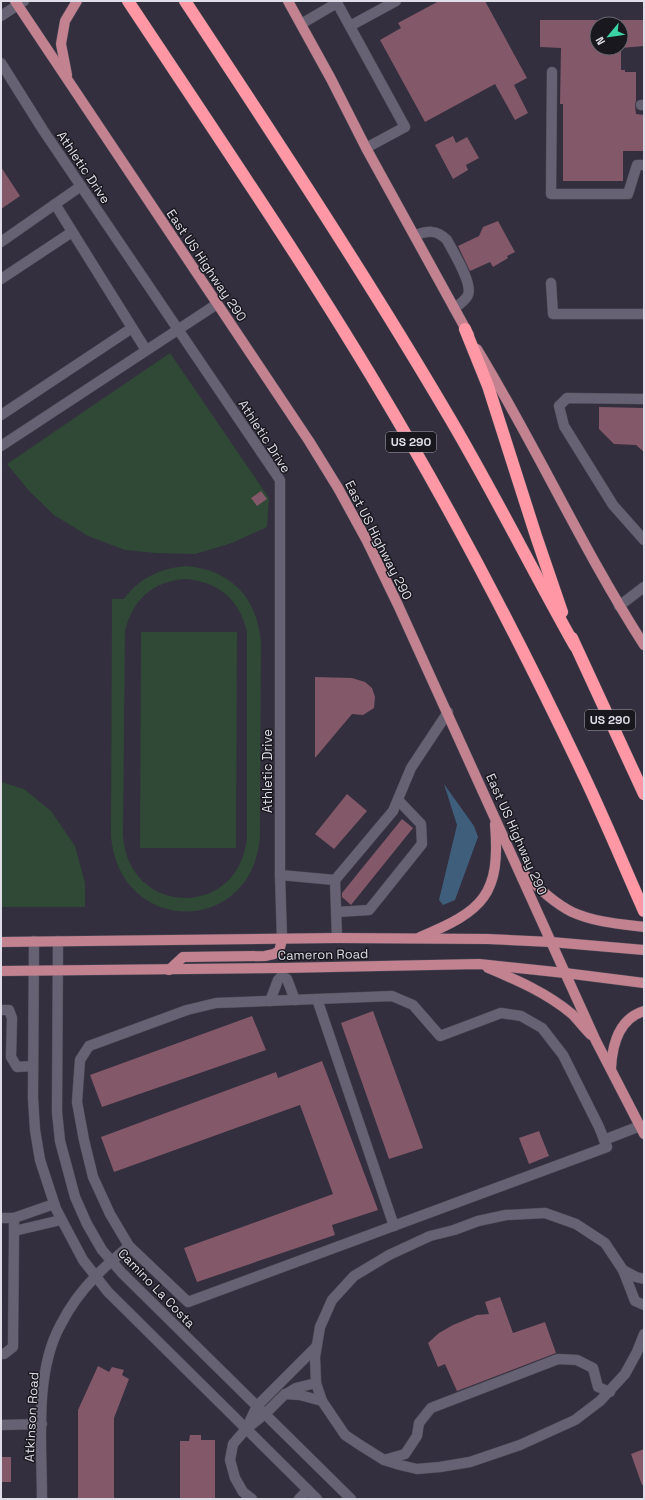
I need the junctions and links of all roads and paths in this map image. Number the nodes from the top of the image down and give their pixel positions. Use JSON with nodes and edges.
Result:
{"nodes":[{"id":1,"x":77,"y":1,"type":"edge"},
{"id":2,"x":185,"y":1,"type":"edge"},
{"id":3,"x":288,"y":1,"type":"edge"},
{"id":4,"x":396,"y":1,"type":"edge"},
{"id":5,"x":19,"y":2,"type":"edge"},
{"id":6,"x":337,"y":2,"type":"edge"},
{"id":7,"x":130,"y":4,"type":"edge"},
{"id":8,"x":1,"y":16,"type":"edge"},
{"id":9,"x":301,"y":24,"type":"junction"},
{"id":10,"x":350,"y":26,"type":"junction"},
{"id":11,"x":1,"y":63,"type":"edge"},
{"id":12,"x":552,"y":72,"type":"dead end"},
{"id":13,"x":68,"y":79,"type":"junction"},
{"id":14,"x":366,"y":148,"type":"junction"},
{"id":15,"x":644,"y":165,"type":"edge"},
{"id":16,"x":81,"y":186,"type":"junction"},
{"id":17,"x":55,"y":204,"type":"junction"},
{"id":18,"x":72,"y":232,"type":"junction"},
{"id":19,"x":415,"y":234,"type":"junction"},
{"id":20,"x":1,"y":242,"type":"edge"},
{"id":21,"x":1,"y":279,"type":"edge"},
{"id":22,"x":551,"y":283,"type":"dead end"},
{"id":23,"x":217,"y":304,"type":"junction"},
{"id":24,"x":454,"y":308,"type":"junction"},
{"id":25,"x":644,"y":314,"type":"edge"},
{"id":26,"x":132,"y":328,"type":"junction"},
{"id":27,"x":178,"y":329,"type":"junction"},
{"id":28,"x":465,"y":329,"type":"junction"},
{"id":29,"x":146,"y":350,"type":"junction"},
{"id":30,"x":644,"y":399,"type":"edge"},
{"id":31,"x":1,"y":414,"type":"edge"},
{"id":32,"x":1,"y":446,"type":"edge"},
{"id":33,"x":644,"y":540,"type":"edge"},
{"id":34,"x":644,"y":587,"type":"edge"},
{"id":35,"x":619,"y":606,"type":"junction"},
{"id":36,"x":644,"y":645,"type":"edge"},
{"id":37,"x":575,"y":646,"type":"junction"},
{"id":38,"x":448,"y":712,"type":"junction"},
{"id":39,"x":644,"y":794,"type":"edge"},
{"id":40,"x":398,"y":800,"type":"junction"},
{"id":41,"x":495,"y":816,"type":"junction"},
{"id":42,"x":518,"y":868,"type":"junction"},
{"id":43,"x":280,"y":875,"type":"junction"},
{"id":44,"x":335,"y":880,"type":"junction"},
{"id":45,"x":643,"y":907,"type":"edge"},
{"id":46,"x":336,"y":912,"type":"junction"},
{"id":47,"x":644,"y":928,"type":"edge"},
{"id":48,"x":337,"y":938,"type":"junction"},
{"id":49,"x":417,"y":938,"type":"junction"},
{"id":50,"x":282,"y":940,"type":"junction"},
{"id":51,"x":34,"y":941,"type":"junction"},
{"id":52,"x":58,"y":941,"type":"junction"},
{"id":53,"x":1,"y":942,"type":"edge"},
{"id":54,"x":551,"y":942,"type":"junction"},
{"id":55,"x":644,"y":950,"type":"edge"},
{"id":56,"x":479,"y":964,"type":"junction"},
{"id":57,"x":57,"y":970,"type":"junction"},
{"id":58,"x":169,"y":970,"type":"junction"},
{"id":59,"x":1,"y":971,"type":"edge"},
{"id":60,"x":34,"y":971,"type":"junction"},
{"id":61,"x":282,"y":972,"type":"junction"},
{"id":62,"x":565,"y":973,"type":"junction"},
{"id":63,"x":644,"y":983,"type":"edge"},
{"id":64,"x":317,"y":999,"type":"junction"},
{"id":65,"x":295,"y":1000,"type":"junction"},
{"id":66,"x":270,"y":1001,"type":"junction"},
{"id":67,"x":1,"y":1010,"type":"edge"},
{"id":68,"x":644,"y":1011,"type":"edge"},
{"id":69,"x":596,"y":1041,"type":"junction"},
{"id":70,"x":33,"y":1066,"type":"junction"},
{"id":71,"x":611,"y":1070,"type":"junction"},
{"id":72,"x":642,"y":1130,"type":"edge"},
{"id":73,"x":604,"y":1140,"type":"junction"},
{"id":74,"x":54,"y":1204,"type":"junction"},
{"id":75,"x":1,"y":1218,"type":"edge"},
{"id":76,"x":14,"y":1218,"type":"junction"},
{"id":77,"x":61,"y":1220,"type":"junction"},
{"id":78,"x":394,"y":1226,"type":"junction"},
{"id":79,"x":14,"y":1231,"type":"junction"},
{"id":80,"x":129,"y":1246,"type":"junction"},
{"id":81,"x":112,"y":1262,"type":"junction"},
{"id":82,"x":623,"y":1270,"type":"junction"},
{"id":83,"x":96,"y":1276,"type":"junction"},
{"id":84,"x":644,"y":1279,"type":"edge"},
{"id":85,"x":644,"y":1305,"type":"edge"},
{"id":86,"x":644,"y":1334,"type":"edge"},
{"id":87,"x":316,"y":1347,"type":"junction"},
{"id":88,"x":1,"y":1354,"type":"edge"},
{"id":89,"x":316,"y":1383,"type":"junction"},
{"id":90,"x":610,"y":1392,"type":"junction"},
{"id":91,"x":285,"y":1394,"type":"junction"},
{"id":92,"x":322,"y":1401,"type":"junction"},
{"id":93,"x":257,"y":1406,"type":"junction"},
{"id":94,"x":265,"y":1414,"type":"junction"},
{"id":95,"x":42,"y":1424,"type":"junction"},
{"id":96,"x":1,"y":1425,"type":"edge"},
{"id":97,"x":246,"y":1429,"type":"junction"},
{"id":98,"x":384,"y":1460,"type":"junction"},
{"id":99,"x":308,"y":1490,"type":"junction"},
{"id":100,"x":42,"y":1499,"type":"edge"},
{"id":101,"x":252,"y":1499,"type":"edge"},
{"id":102,"x":299,"y":1499,"type":"edge"},
{"id":103,"x":317,"y":1499,"type":"edge"},
{"id":104,"x":351,"y":1499,"type":"edge"}],
"edges":[{"from":1,"to":13,"type":"main road"},
{"from":2,"to":37,"type":"highway","number":"US 290"},
{"from":3,"to":9,"type":"main road"},
{"from":4,"to":10,"type":"street"},
{"from":5,"to":8,"type":"street"},
{"from":5,"to":13,"type":"main road","name":"East US Highway 290"},
{"from":6,"to":9,"type":"street"},
{"from":6,"to":10,"type":"street"},
{"from":7,"to":45,"type":"highway","number":"US 290"},
{"from":9,"to":14,"type":"main road"},
{"from":10,"to":14,"type":"street"},
{"from":11,"to":16,"type":"street","name":"Athletic Drive"},
{"from":12,"to":15,"type":"street"},
{"from":13,"to":23,"type":"main road","name":"East US Highway 290"},
{"from":14,"to":19,"type":"main road"},
{"from":16,"to":17,"type":"street"},
{"from":16,"to":27,"type":"street","name":"Athletic Drive"},
{"from":17,"to":18,"type":"street"},
{"from":17,"to":20,"type":"street"},
{"from":18,"to":21,"type":"street"},
{"from":18,"to":26,"type":"street"},
{"from":19,"to":24,"type":"main road"},
{"from":19,"to":24,"type":"street"},
{"from":22,"to":25,"type":"street"},
{"from":23,"to":27,"type":"street"},
{"from":23,"to":38,"type":"main road","name":"East US Highway 290"},
{"from":24,"to":28,"type":"main road"},
{"from":26,"to":29,"type":"street"},
{"from":26,"to":31,"type":"street"},
{"from":27,"to":29,"type":"street"},
{"from":27,"to":43,"type":"street","name":"Athletic Drive"},
{"from":28,"to":35,"type":"main road"},
{"from":28,"to":37,"type":"highway"},
{"from":29,"to":32,"type":"street"},
{"from":30,"to":33,"type":"street"},
{"from":34,"to":35,"type":"street"},
{"from":35,"to":36,"type":"main road"},
{"from":37,"to":39,"type":"highway","number":"US 290"},
{"from":38,"to":40,"type":"street"},
{"from":38,"to":41,"type":"main road","name":"East US Highway 290"},
{"from":40,"to":44,"type":"street"},
{"from":40,"to":46,"type":"street"},
{"from":41,"to":42,"type":"main road","name":"East US Highway 290"},
{"from":41,"to":49,"type":"main road"},
{"from":42,"to":47,"type":"main road"},
{"from":42,"to":54,"type":"main road","name":"East US Highway 290"},
{"from":43,"to":44,"type":"street"},
{"from":43,"to":50,"type":"street","name":"Athletic Drive"},
{"from":44,"to":46,"type":"street"},
{"from":46,"to":48,"type":"street"},
{"from":48,"to":49,"type":"main road","name":"Cameron Road"},
{"from":48,"to":50,"type":"main road","name":"Cameron Road"},
{"from":49,"to":54,"type":"main road","name":"Cameron Road"},
{"from":50,"to":52,"type":"main road","name":"Cameron Road"},
{"from":50,"to":58,"type":"main road"},
{"from":51,"to":52,"type":"main road","name":"Cameron Road"},
{"from":51,"to":53,"type":"main road","name":"Cameron Road"},
{"from":51,"to":60,"type":"street"},
{"from":52,"to":57,"type":"street","name":"Camino La Costa"},
{"from":54,"to":55,"type":"main road","name":"Cameron Road"},
{"from":54,"to":62,"type":"main road","name":"East US Highway 290"},
{"from":56,"to":61,"type":"main road","name":"Cameron Road"},
{"from":56,"to":62,"type":"main road","name":"Cameron Road"},
{"from":56,"to":69,"type":"main road"},
{"from":57,"to":58,"type":"main road","name":"Cameron Road"},
{"from":57,"to":60,"type":"main road","name":"Cameron Road"},
{"from":57,"to":81,"type":"street","name":"Camino La Costa"},
{"from":58,"to":61,"type":"main road","name":"Cameron Road"},
{"from":59,"to":60,"type":"main road","name":"Cameron Road"},
{"from":60,"to":70,"type":"street"},
{"from":61,"to":65,"type":"street"},
{"from":61,"to":66,"type":"street"},
{"from":62,"to":63,"type":"main road","name":"Cameron Road"},
{"from":62,"to":69,"type":"main road","name":"East US Highway 290"},
{"from":64,"to":65,"type":"street"},
{"from":64,"to":73,"type":"street"},
{"from":64,"to":78,"type":"street"},
{"from":65,"to":66,"type":"street"},
{"from":66,"to":80,"type":"street"},
{"from":67,"to":70,"type":"street"},
{"from":68,"to":71,"type":"main road"},
{"from":69,"to":71,"type":"main road","name":"East US Highway 290"},
{"from":70,"to":74,"type":"street"},
{"from":71,"to":72,"type":"main road","name":"East US Highway 290"},
{"from":72,"to":73,"type":"street"},
{"from":73,"to":78,"type":"street"},
{"from":74,"to":76,"type":"street"},
{"from":74,"to":77,"type":"street"},
{"from":75,"to":76,"type":"street"},
{"from":76,"to":79,"type":"street"},
{"from":77,"to":79,"type":"street"},
{"from":77,"to":83,"type":"street"},
{"from":78,"to":80,"type":"street"},
{"from":79,"to":88,"type":"street"},
{"from":80,"to":81,"type":"street","name":"Atkinson Road"},
{"from":81,"to":83,"type":"street","name":"Atkinson Road"},
{"from":81,"to":93,"type":"street","name":"Camino La Costa"},
{"from":82,"to":84,"type":"street"},
{"from":82,"to":85,"type":"street"},
{"from":82,"to":87,"type":"street"},
{"from":83,"to":95,"type":"street","name":"Atkinson Road"},
{"from":83,"to":97,"type":"street"},
{"from":86,"to":90,"type":"street"},
{"from":87,"to":89,"type":"street"},
{"from":87,"to":93,"type":"street"},
{"from":89,"to":91,"type":"street"},
{"from":89,"to":92,"type":"street"},
{"from":90,"to":98,"type":"street"},
{"from":90,"to":98,"type":"street"},
{"from":91,"to":92,"type":"street"},
{"from":91,"to":94,"type":"street"},
{"from":92,"to":98,"type":"street"},
{"from":93,"to":94,"type":"street","name":"Camino La Costa"},
{"from":93,"to":97,"type":"street"},
{"from":94,"to":97,"type":"street"},
{"from":94,"to":104,"type":"street","name":"Camino La Costa"},
{"from":95,"to":96,"type":"street"},
{"from":95,"to":100,"type":"street","name":"Atkinson Road"},
{"from":97,"to":99,"type":"street"},
{"from":97,"to":101,"type":"street"},
{"from":99,"to":102,"type":"street"},
{"from":99,"to":103,"type":"street"}]}
